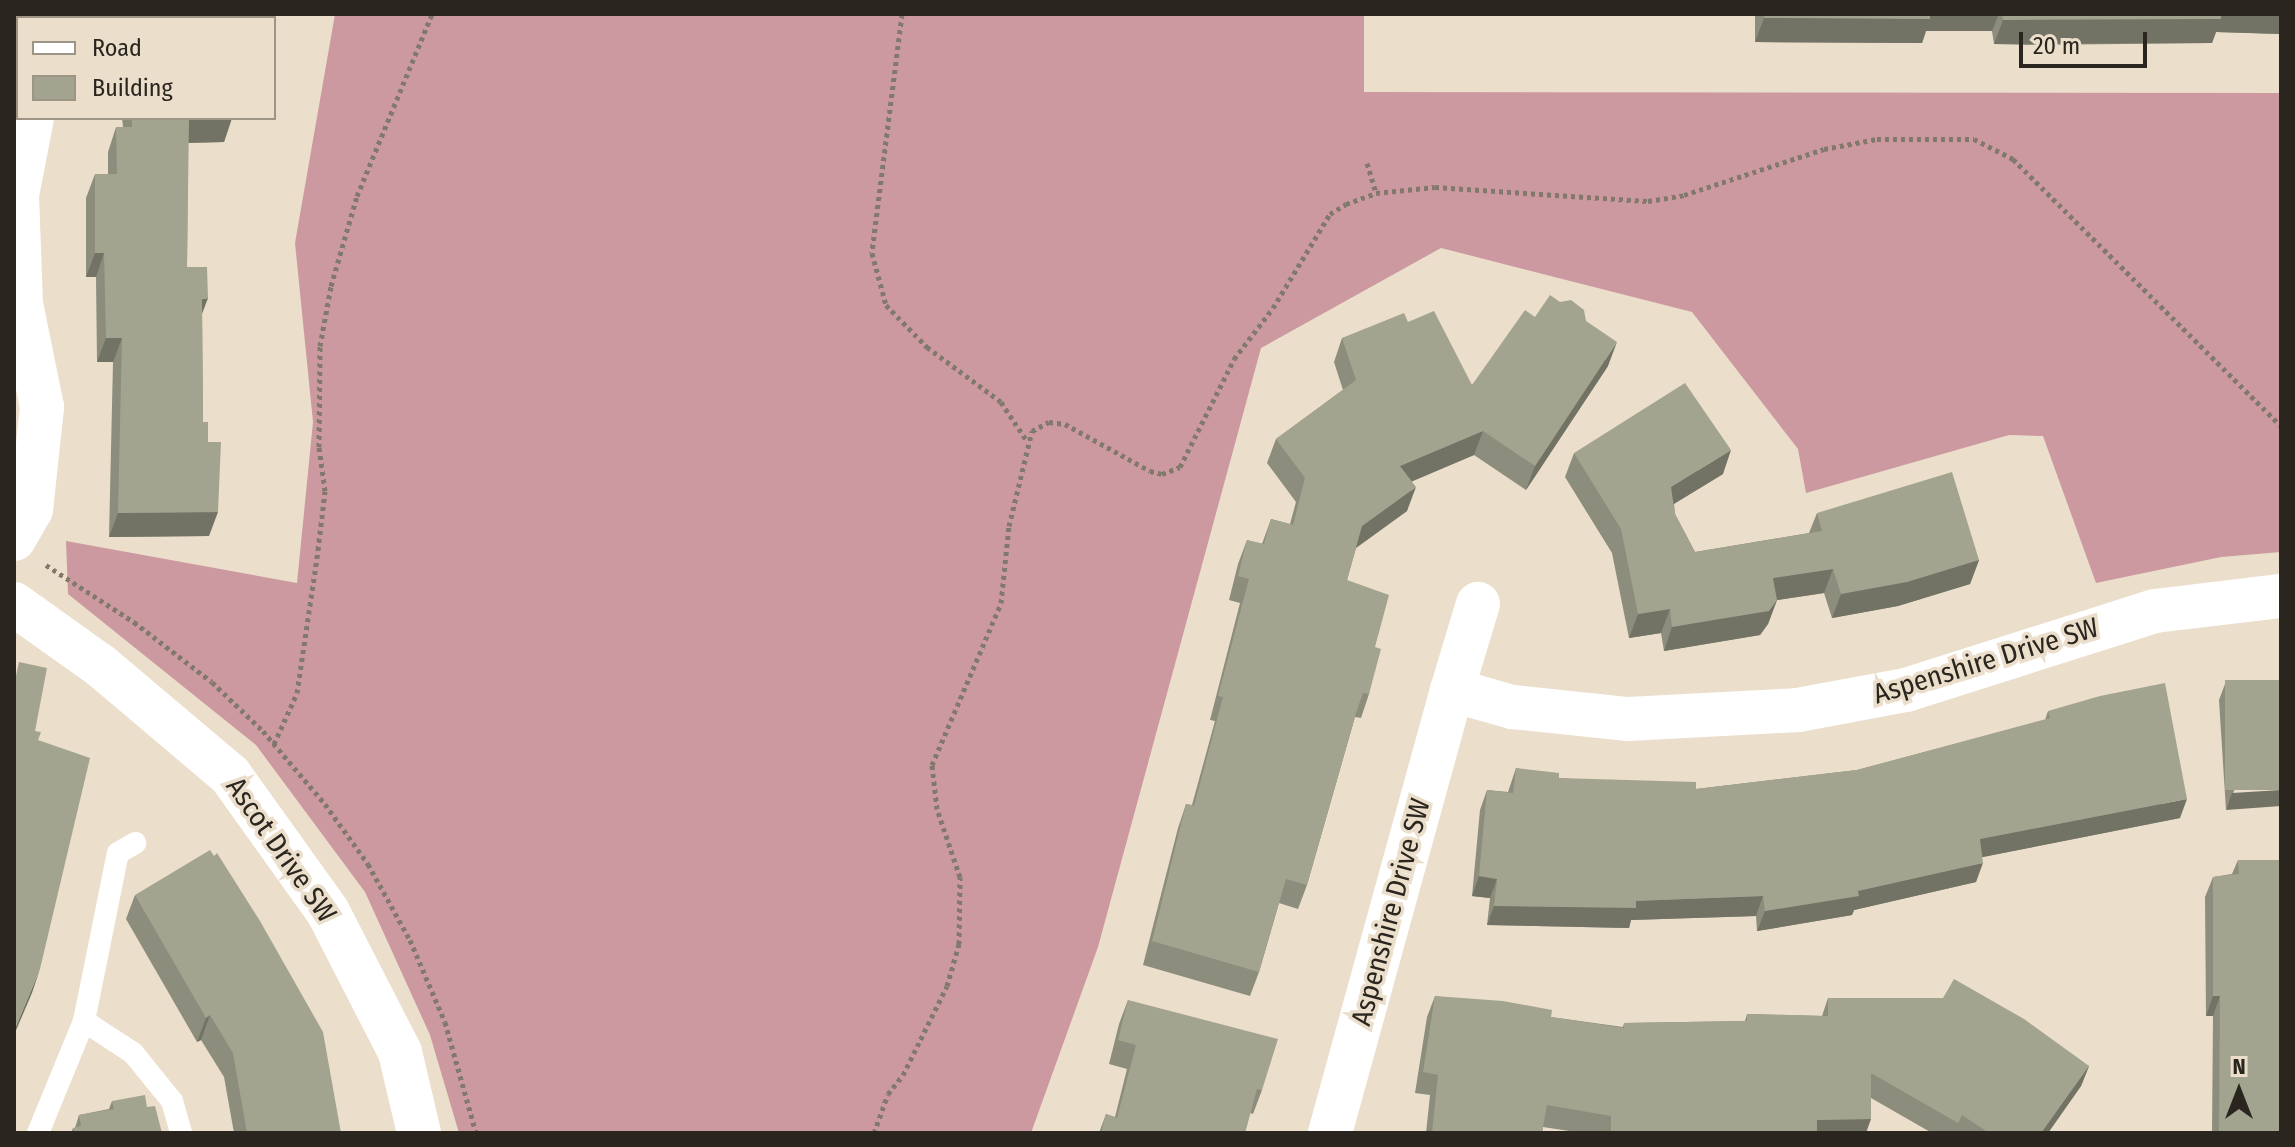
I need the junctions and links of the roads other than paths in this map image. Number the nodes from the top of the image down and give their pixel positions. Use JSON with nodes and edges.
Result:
{"nodes":[{"id":1,"x":32,"y":120,"type":"edge"},
{"id":2,"x":14,"y":539,"type":"edge"},
{"id":3,"x":2281,"y":596,"type":"edge"},
{"id":4,"x":14,"y":604,"type":"edge"},
{"id":5,"x":1478,"y":604,"type":"dead end"},
{"id":6,"x":1452,"y":690,"type":"junction"},
{"id":7,"x":135,"y":843,"type":"dead end"},
{"id":8,"x":84,"y":1021,"type":"junction"},
{"id":9,"x":38,"y":1133,"type":"edge"},
{"id":10,"x":181,"y":1133,"type":"edge"},
{"id":11,"x":419,"y":1133,"type":"edge"},
{"id":12,"x":1330,"y":1133,"type":"edge"}],
"edges":[{"from":1,"to":2,"type":"street"},
{"from":3,"to":6,"type":"street","name":"Aspenshire Drive SW"},
{"from":4,"to":11,"type":"street","name":"Ascot Drive SW"},
{"from":5,"to":6,"type":"street","name":"Aspenshire Drive SW"},
{"from":6,"to":12,"type":"street","name":"Aspenshire Drive SW"},
{"from":7,"to":8,"type":"lane"},
{"from":8,"to":9,"type":"lane"},
{"from":8,"to":10,"type":"lane"}]}
